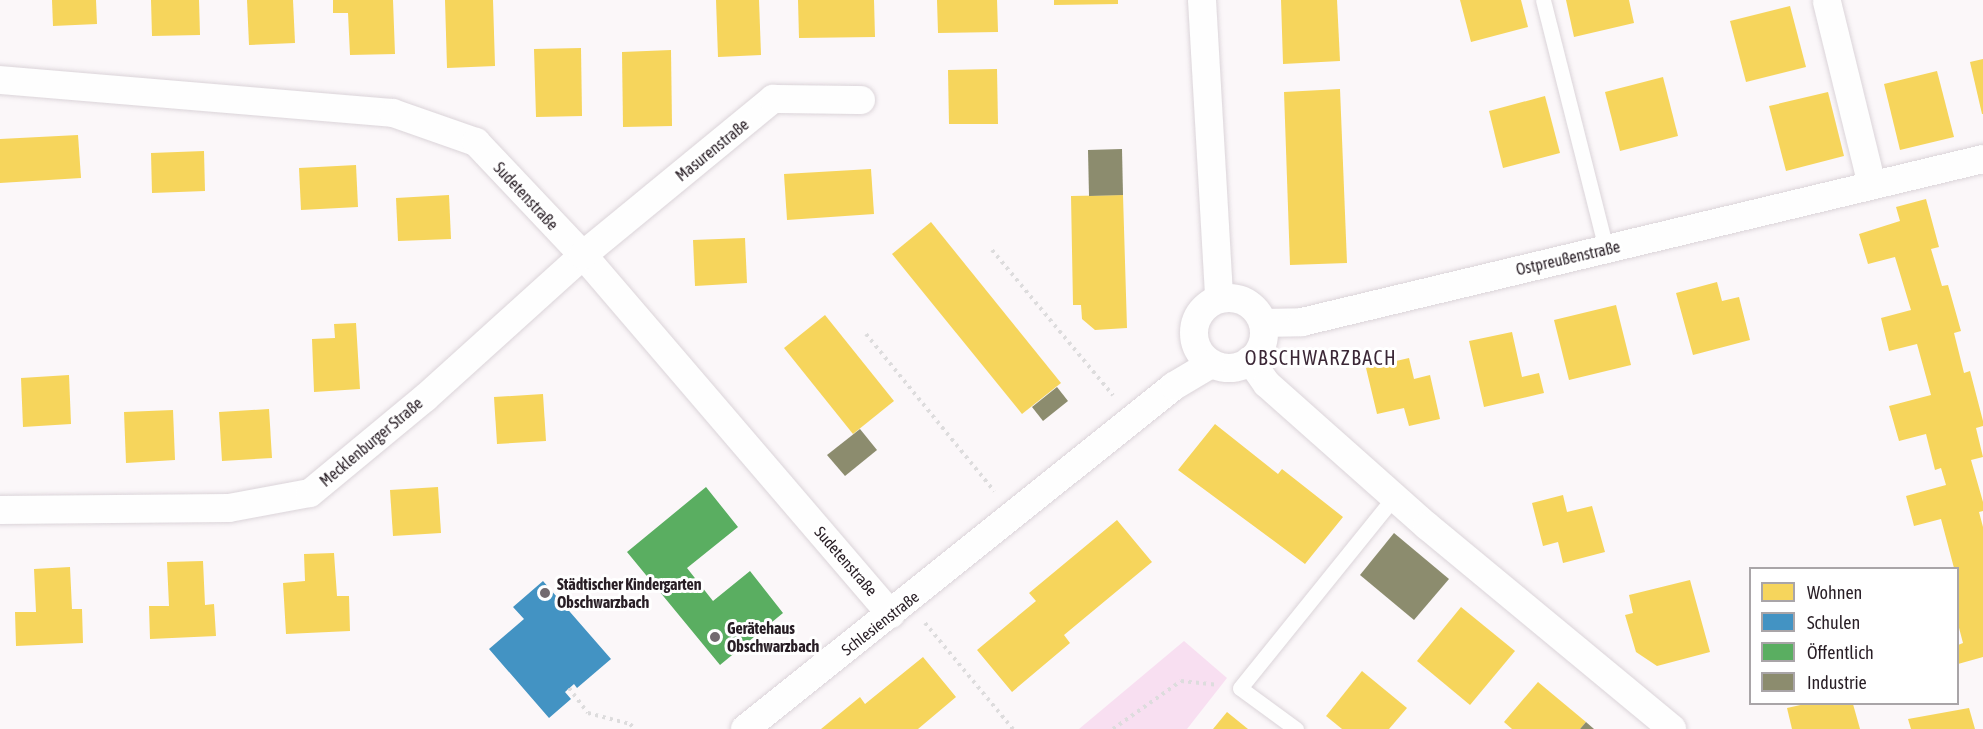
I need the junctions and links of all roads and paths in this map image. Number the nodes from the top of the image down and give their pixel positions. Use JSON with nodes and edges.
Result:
{"nodes":[{"id":1,"x":1202,"y":0,"type":"edge"},
{"id":2,"x":1543,"y":0,"type":"edge"},
{"id":3,"x":1827,"y":2,"type":"dead end"},
{"id":4,"x":0,"y":80,"type":"edge"},
{"id":5,"x":861,"y":100,"type":"dead end"},
{"id":6,"x":1983,"y":159,"type":"edge"},
{"id":7,"x":1872,"y":185,"type":"junction"},
{"id":8,"x":1606,"y":249,"type":"junction"},
{"id":9,"x":992,"y":250,"type":"dead end"},
{"id":10,"x":583,"y":255,"type":"junction"},
{"id":11,"x":1219,"y":298,"type":"junction"},
{"id":12,"x":1263,"y":323,"type":"junction"},
{"id":13,"x":866,"y":334,"type":"dead end"},
{"id":14,"x":1250,"y":360,"type":"junction"},
{"id":15,"x":1211,"y":364,"type":"junction"},
{"id":16,"x":1132,"y":419,"type":"junction"},
{"id":17,"x":1394,"y":497,"type":"junction"},
{"id":18,"x":0,"y":510,"type":"edge"},
{"id":19,"x":1013,"y":515,"type":"junction"},
{"id":20,"x":899,"y":608,"type":"junction"},
{"id":21,"x":569,"y":688,"type":"dead end"},
{"id":22,"x":1240,"y":688,"type":"junction"},
{"id":23,"x":1670,"y":728,"type":"edge"},
{"id":24,"x":635,"y":729,"type":"edge"},
{"id":25,"x":745,"y":729,"type":"edge"},
{"id":26,"x":1013,"y":729,"type":"edge"},
{"id":27,"x":1113,"y":729,"type":"edge"},
{"id":28,"x":1296,"y":729,"type":"edge"}],
"edges":[{"from":1,"to":11,"type":"street"},
{"from":2,"to":8,"type":"lane"},
{"from":3,"to":7,"type":"street"},
{"from":4,"to":10,"type":"street","name":"Sudetenstraße"},
{"from":5,"to":10,"type":"street","name":"Masurenstraße"},
{"from":6,"to":7,"type":"street","name":"Ostpreußenstraße"},
{"from":7,"to":8,"type":"street","name":"Ostpreußenstraße"},
{"from":8,"to":12,"type":"street","name":"Ostpreußenstraße"},
{"from":9,"to":16,"type":"path"},
{"from":10,"to":18,"type":"street","name":"Mecklenburger Straße"},
{"from":10,"to":20,"type":"street","name":"Sudetenstraße"},
{"from":11,"to":12,"type":"street"},
{"from":11,"to":15,"type":"street"},
{"from":12,"to":14,"type":"street"},
{"from":13,"to":19,"type":"path"},
{"from":14,"to":15,"type":"street"},
{"from":14,"to":17,"type":"street"},
{"from":15,"to":16,"type":"street","name":"Schlesienstraße"},
{"from":16,"to":19,"type":"street","name":"Schlesienstraße"},
{"from":17,"to":22,"type":"lane"},
{"from":17,"to":23,"type":"street"},
{"from":19,"to":20,"type":"street","name":"Schlesienstraße"},
{"from":20,"to":25,"type":"street","name":"Schlesienstraße"},
{"from":20,"to":26,"type":"path"},
{"from":21,"to":24,"type":"path"},
{"from":22,"to":27,"type":"path"},
{"from":22,"to":28,"type":"lane"}]}
